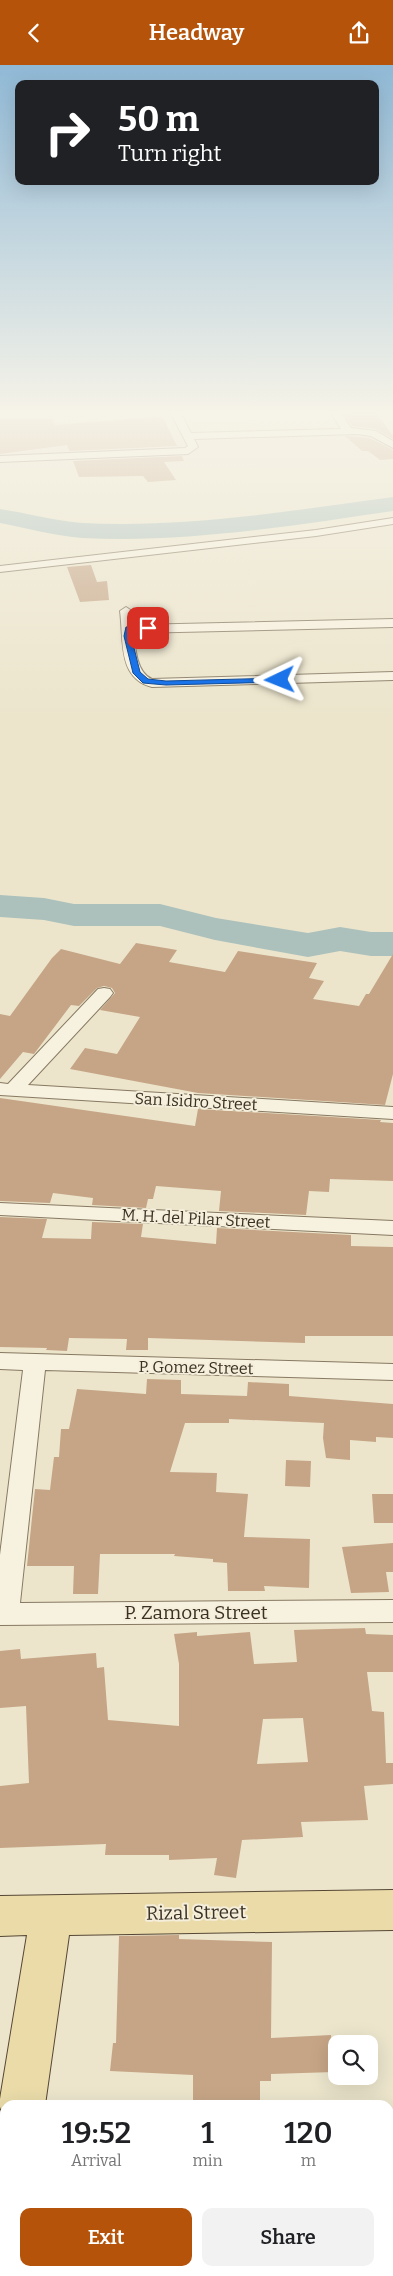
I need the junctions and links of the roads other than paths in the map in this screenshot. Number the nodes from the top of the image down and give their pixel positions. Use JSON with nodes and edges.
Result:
{"nodes":[{"id":1,"x":393,"y":521,"type":"edge"},
{"id":2,"x":0,"y":569,"type":"edge"},
{"id":3,"x":126,"y":611,"type":"dead end"},
{"id":4,"x":393,"y":624,"type":"edge"},
{"id":5,"x":129,"y":629,"type":"junction"},
{"id":6,"x":393,"y":676,"type":"edge"},
{"id":7,"x":104,"y":993,"type":"dead end"},
{"id":8,"x":6,"y":1089,"type":"edge"},
{"id":9,"x":393,"y":1113,"type":"edge"},
{"id":10,"x":0,"y":1209,"type":"edge"},
{"id":11,"x":393,"y":1228,"type":"edge"},
{"id":12,"x":0,"y":1361,"type":"edge"},
{"id":13,"x":35,"y":1362,"type":"junction"},
{"id":14,"x":393,"y":1372,"type":"edge"},
{"id":15,"x":393,"y":1611,"type":"edge"},
{"id":16,"x":3,"y":1614,"type":"edge"},
{"id":17,"x":393,"y":1910,"type":"edge"},
{"id":18,"x":51,"y":1914,"type":"junction"},
{"id":19,"x":0,"y":1916,"type":"edge"},
{"id":20,"x":23,"y":2100,"type":"edge"}],
"edges":[{"from":1,"to":2,"type":"street"},
{"from":3,"to":5,"type":"street"},
{"from":4,"to":5,"type":"street"},
{"from":5,"to":6,"type":"street"},
{"from":7,"to":8,"type":"street"},
{"from":8,"to":9,"type":"street","name":"San Isidro Street"},
{"from":10,"to":11,"type":"street","name":"M. H. del Pilar Street"},
{"from":12,"to":13,"type":"street","name":"P. Gomez Street"},
{"from":13,"to":14,"type":"street","name":"P. Gomez Street"},
{"from":13,"to":16,"type":"street"},
{"from":15,"to":16,"type":"street","name":"P. Zamora Street"},
{"from":17,"to":18,"type":"main road","name":"Rizal Street"},
{"from":18,"to":19,"type":"main road","name":"Rizal Street"},
{"from":18,"to":20,"type":"main road"}]}
